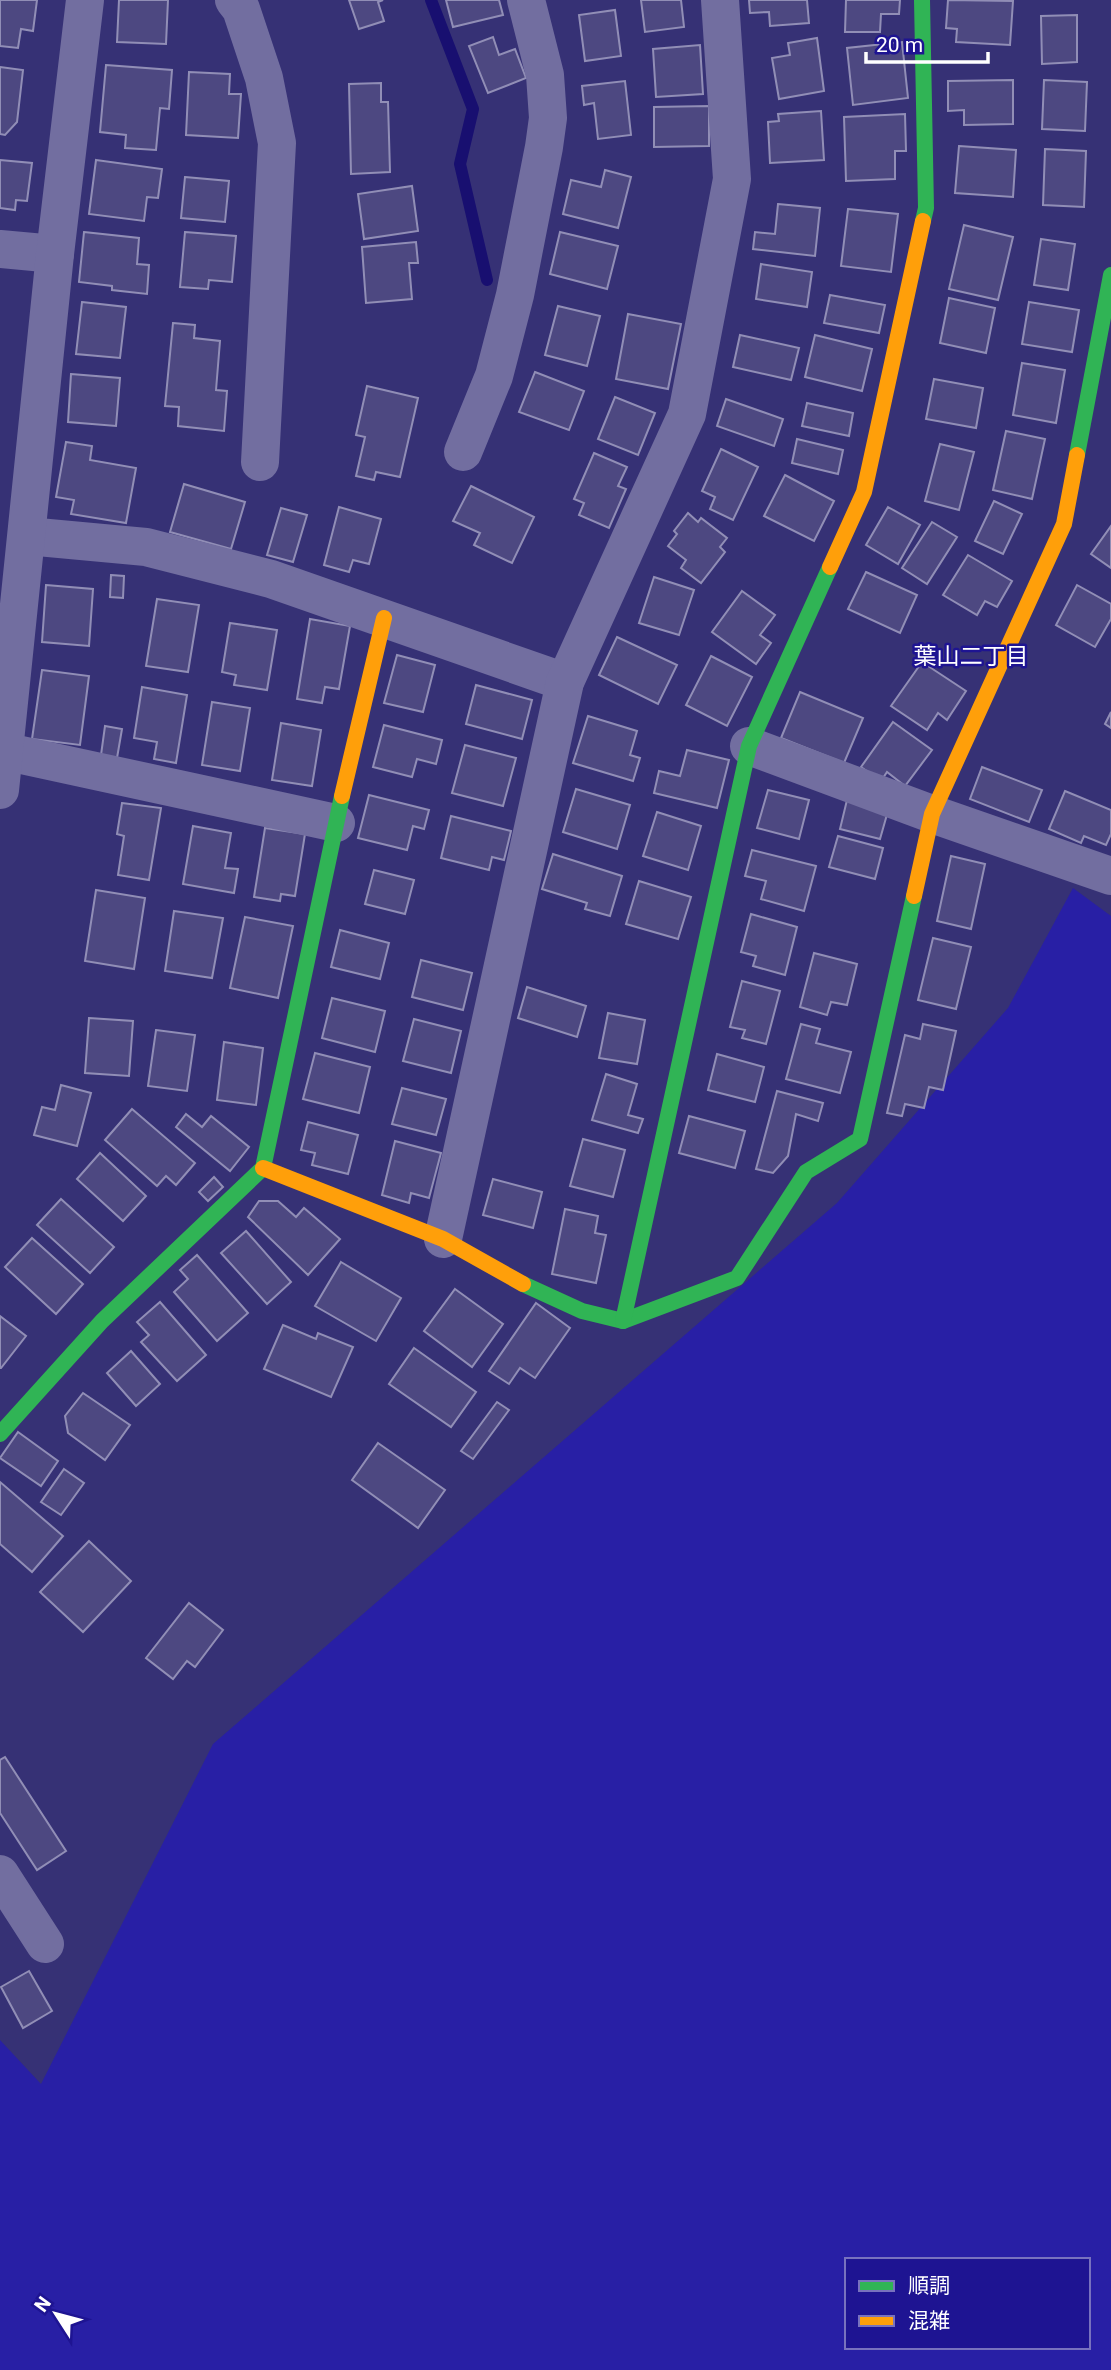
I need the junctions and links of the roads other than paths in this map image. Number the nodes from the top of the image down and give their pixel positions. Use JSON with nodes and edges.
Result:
{"nodes":[{"id":1,"x":85,"y":0,"type":"edge"},
{"id":2,"x":234,"y":0,"type":"edge"},
{"id":3,"x":526,"y":0,"type":"edge"},
{"id":4,"x":720,"y":0,"type":"edge"},
{"id":5,"x":922,"y":0,"type":"edge"},
{"id":6,"x":0,"y":248,"type":"edge"},
{"id":7,"x":55,"y":254,"type":"junction"},
{"id":8,"x":1111,"y":275,"type":"edge"},
{"id":9,"x":463,"y":452,"type":"dead end"},
{"id":10,"x":260,"y":463,"type":"dead end"},
{"id":11,"x":27,"y":536,"type":"junction"},
{"id":12,"x":384,"y":618,"type":"junction"},
{"id":13,"x":565,"y":682,"type":"junction"},
{"id":14,"x":749,"y":746,"type":"junction"},
{"id":15,"x":3,"y":751,"type":"junction"},
{"id":16,"x":0,"y":790,"type":"edge"},
{"id":17,"x":932,"y":814,"type":"junction"},
{"id":18,"x":336,"y":823,"type":"junction"},
{"id":19,"x":1111,"y":875,"type":"edge"},
{"id":20,"x":263,"y":1168,"type":"junction"},
{"id":21,"x":443,"y":1239,"type":"junction"},
{"id":22,"x":623,"y":1321,"type":"junction"},
{"id":23,"x":0,"y":1434,"type":"edge"},
{"id":24,"x":0,"y":1874,"type":"edge"},
{"id":25,"x":45,"y":1944,"type":"dead end"}],
"edges":[{"from":1,"to":7,"type":"street"},
{"from":2,"to":10,"type":"street"},
{"from":3,"to":9,"type":"street"},
{"from":4,"to":13,"type":"street"},
{"from":5,"to":14,"type":"street"},
{"from":6,"to":7,"type":"street"},
{"from":7,"to":11,"type":"street"},
{"from":8,"to":17,"type":"street"},
{"from":11,"to":12,"type":"street"},
{"from":11,"to":15,"type":"street"},
{"from":12,"to":13,"type":"street"},
{"from":12,"to":18,"type":"street"},
{"from":13,"to":21,"type":"street"},
{"from":14,"to":17,"type":"street"},
{"from":14,"to":22,"type":"street"},
{"from":15,"to":16,"type":"street"},
{"from":15,"to":18,"type":"street"},
{"from":17,"to":19,"type":"street"},
{"from":17,"to":22,"type":"street"},
{"from":18,"to":20,"type":"street"},
{"from":20,"to":21,"type":"street"},
{"from":20,"to":23,"type":"street"},
{"from":21,"to":22,"type":"street"},
{"from":24,"to":25,"type":"street"}]}
